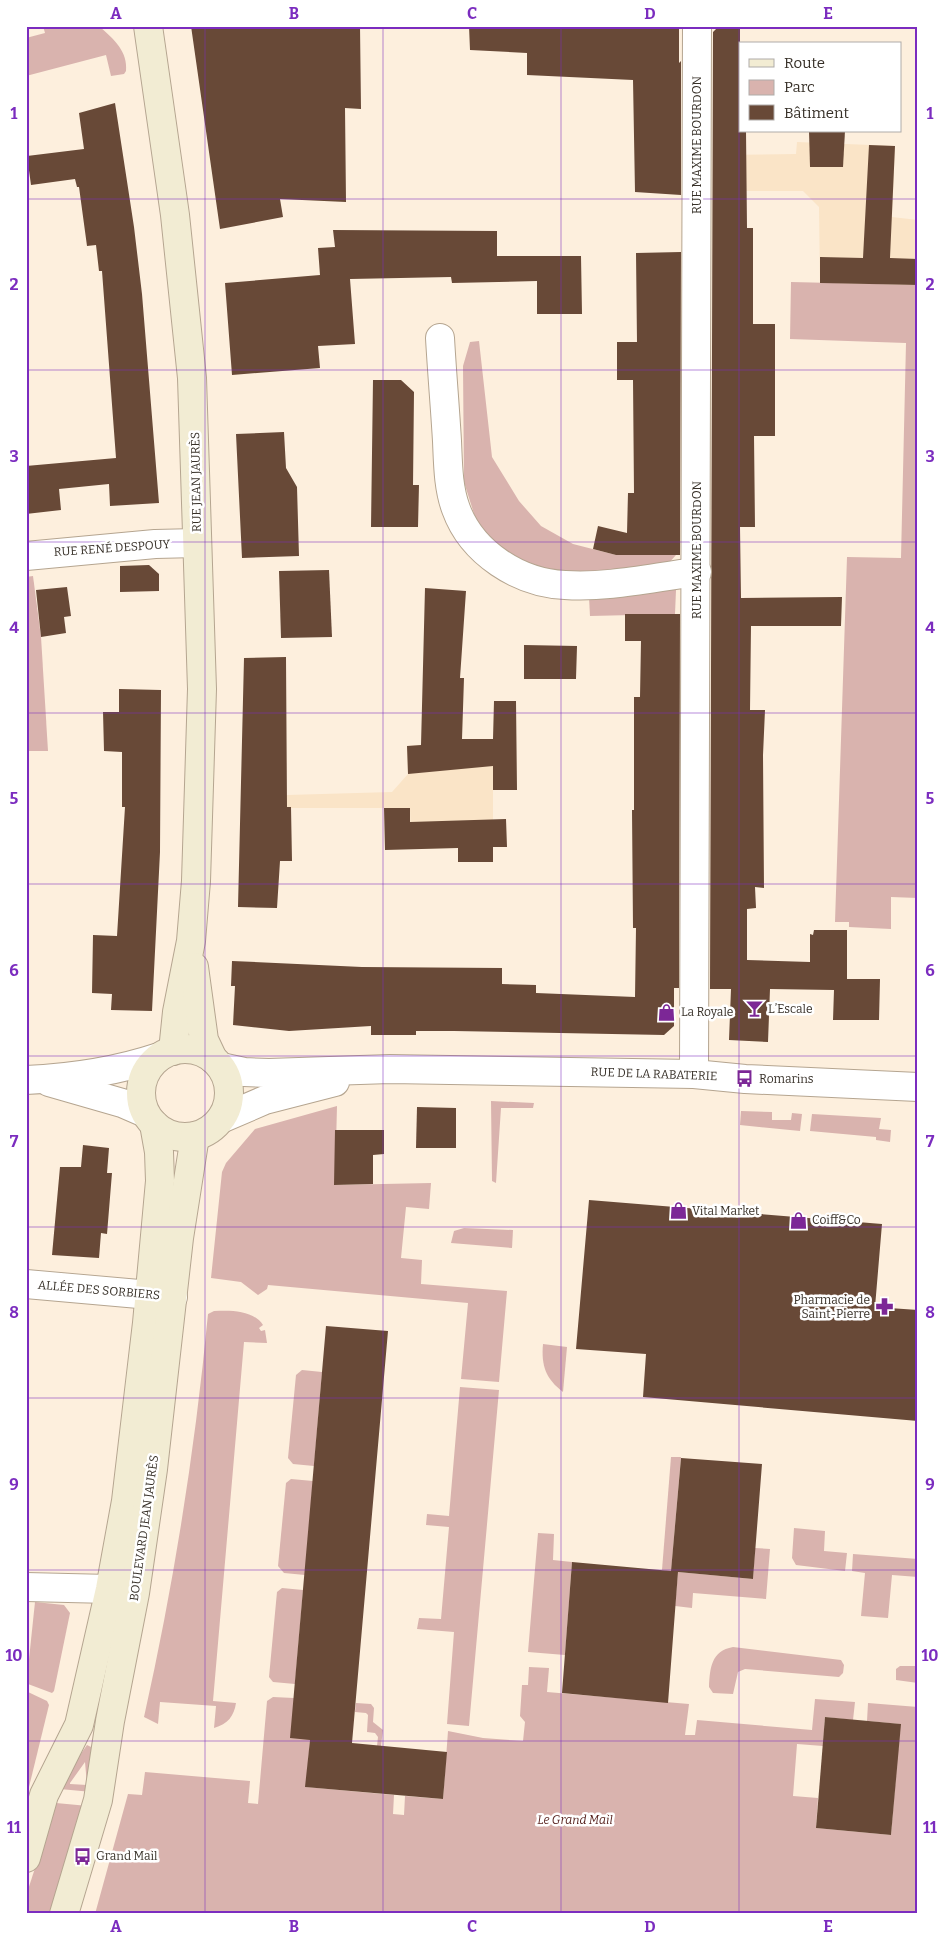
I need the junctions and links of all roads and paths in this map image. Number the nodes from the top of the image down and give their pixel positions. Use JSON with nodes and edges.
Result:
{"nodes":[{"id":1,"x":148,"y":26,"type":"edge"},
{"id":2,"x":697,"y":26,"type":"edge"},
{"id":3,"x":440,"y":338,"type":"dead end"},
{"id":4,"x":197,"y":543,"type":"junction"},
{"id":5,"x":26,"y":556,"type":"edge"},
{"id":6,"x":697,"y":572,"type":"junction"},
{"id":7,"x":191,"y":940,"type":"junction"},
{"id":8,"x":166,"y":1054,"type":"junction"},
{"id":9,"x":217,"y":1063,"type":"junction"},
{"id":10,"x":390,"y":1068,"type":"junction"},
{"id":11,"x":694,"y":1074,"type":"junction"},
{"id":12,"x":32,"y":1080,"type":"edge"},
{"id":13,"x":918,"y":1087,"type":"edge"},
{"id":14,"x":150,"y":1119,"type":"junction"},
{"id":15,"x":221,"y":1119,"type":"junction"},
{"id":16,"x":195,"y":1136,"type":"junction"},
{"id":17,"x":26,"y":1284,"type":"edge"},
{"id":18,"x":161,"y":1296,"type":"junction"},
{"id":19,"x":26,"y":1587,"type":"edge"},
{"id":20,"x":122,"y":1591,"type":"junction"},
{"id":21,"x":26,"y":1858,"type":"edge"},
{"id":22,"x":64,"y":1914,"type":"edge"}],
"edges":[{"from":1,"to":4,"type":"main road","name":"RUE JEAN JAURÈS"},
{"from":2,"to":6,"type":"street","name":"RUE MAXIME BOURDON"},
{"from":3,"to":6,"type":"street"},
{"from":4,"to":5,"type":"street","name":"RUE RENÉ DESPOUY"},
{"from":4,"to":7,"type":"main road","name":"RUE JEAN JAURÈS"},
{"from":6,"to":11,"type":"street","name":"RUE MAXIME BOURDON"},
{"from":7,"to":8,"type":"main road"},
{"from":7,"to":9,"type":"main road"},
{"from":8,"to":9,"type":"main road"},
{"from":8,"to":12,"type":"street"},
{"from":8,"to":14,"type":"main road"},
{"from":9,"to":10,"type":"street","name":"RUE DE LA RABATERIE"},
{"from":9,"to":15,"type":"main road"},
{"from":10,"to":11,"type":"street","name":"RUE DE LA RABATERIE"},
{"from":10,"to":15,"type":"street","name":"RUE DE LA RABATERIE"},
{"from":11,"to":13,"type":"street","name":"RUE DE LA RABATERIE"},
{"from":12,"to":14,"type":"street"},
{"from":14,"to":16,"type":"main road"},
{"from":14,"to":18,"type":"main road","name":"BOULEVARD JEAN JAURÈS"},
{"from":15,"to":16,"type":"main road"},
{"from":16,"to":18,"type":"main road","name":"BOULEVARD JEAN JAURÈS"},
{"from":17,"to":18,"type":"street","name":"ALLÉE DES SORBIERS"},
{"from":18,"to":20,"type":"main road","name":"BOULEVARD JEAN JAURÈS"},
{"from":19,"to":20,"type":"street"},
{"from":20,"to":21,"type":"main road","name":"BOULEVARD JEAN JAURÈS"},
{"from":20,"to":22,"type":"main road","name":"BOULEVARD JEAN JAURÈS"}]}
